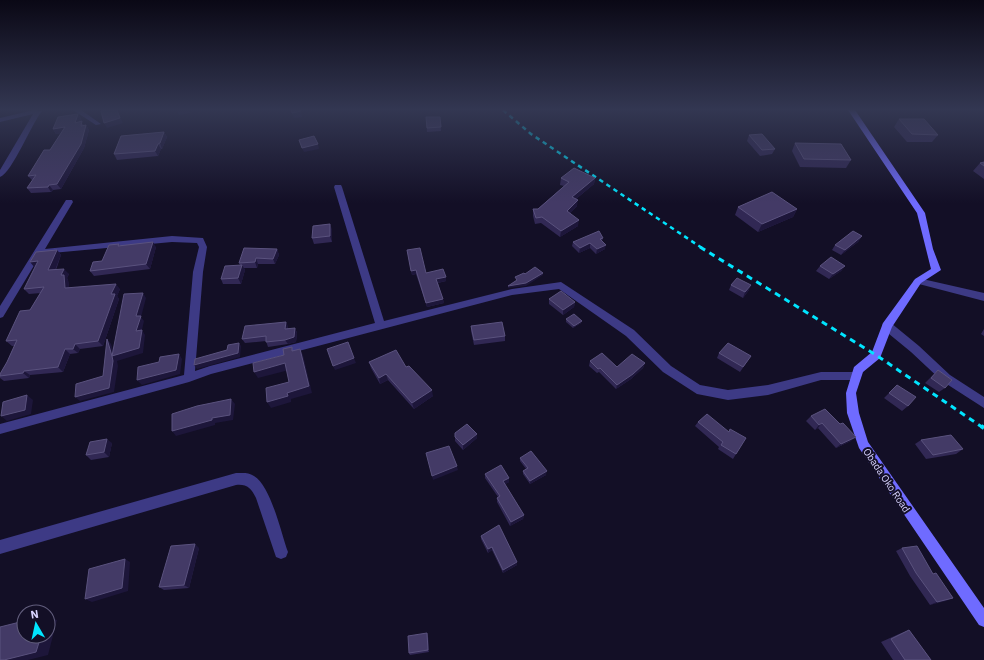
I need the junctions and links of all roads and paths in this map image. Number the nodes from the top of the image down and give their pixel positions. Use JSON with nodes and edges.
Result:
{"nodes":[{"id":1,"x":22,"y":141,"type":"edge"},
{"id":2,"x":872,"y":141,"type":"edge"},
{"id":3,"x":0,"y":175,"type":"edge"},
{"id":4,"x":338,"y":187,"type":"dead end"},
{"id":5,"x":69,"y":202,"type":"dead end"},
{"id":6,"x":38,"y":252,"type":"junction"},
{"id":7,"x":918,"y":281,"type":"junction"},
{"id":8,"x":984,"y":297,"type":"edge"},
{"id":9,"x":0,"y":314,"type":"edge"},
{"id":10,"x":381,"y":326,"type":"junction"},
{"id":11,"x":887,"y":326,"type":"junction"},
{"id":12,"x":856,"y":376,"type":"junction"},
{"id":13,"x":189,"y":378,"type":"junction"},
{"id":14,"x":984,"y":404,"type":"edge"},
{"id":15,"x":0,"y":429,"type":"edge"},
{"id":16,"x":0,"y":546,"type":"edge"},
{"id":17,"x":281,"y":552,"type":"dead end"},
{"id":18,"x":984,"y":620,"type":"edge"}],
"edges":[{"from":1,"to":3,"type":"street"},
{"from":2,"to":7,"type":"main road","name":"Obada Oko Road"},
{"from":4,"to":10,"type":"street"},
{"from":5,"to":6,"type":"street"},
{"from":6,"to":9,"type":"street"},
{"from":6,"to":13,"type":"street"},
{"from":7,"to":8,"type":"street"},
{"from":7,"to":11,"type":"main road","name":"Obada Oko Road"},
{"from":10,"to":12,"type":"street"},
{"from":10,"to":13,"type":"street"},
{"from":11,"to":12,"type":"main road","name":"Obada Oko Road"},
{"from":11,"to":14,"type":"street"},
{"from":12,"to":18,"type":"main road","name":"Obada Oko Road"},
{"from":13,"to":15,"type":"street"},
{"from":16,"to":17,"type":"street"}]}
